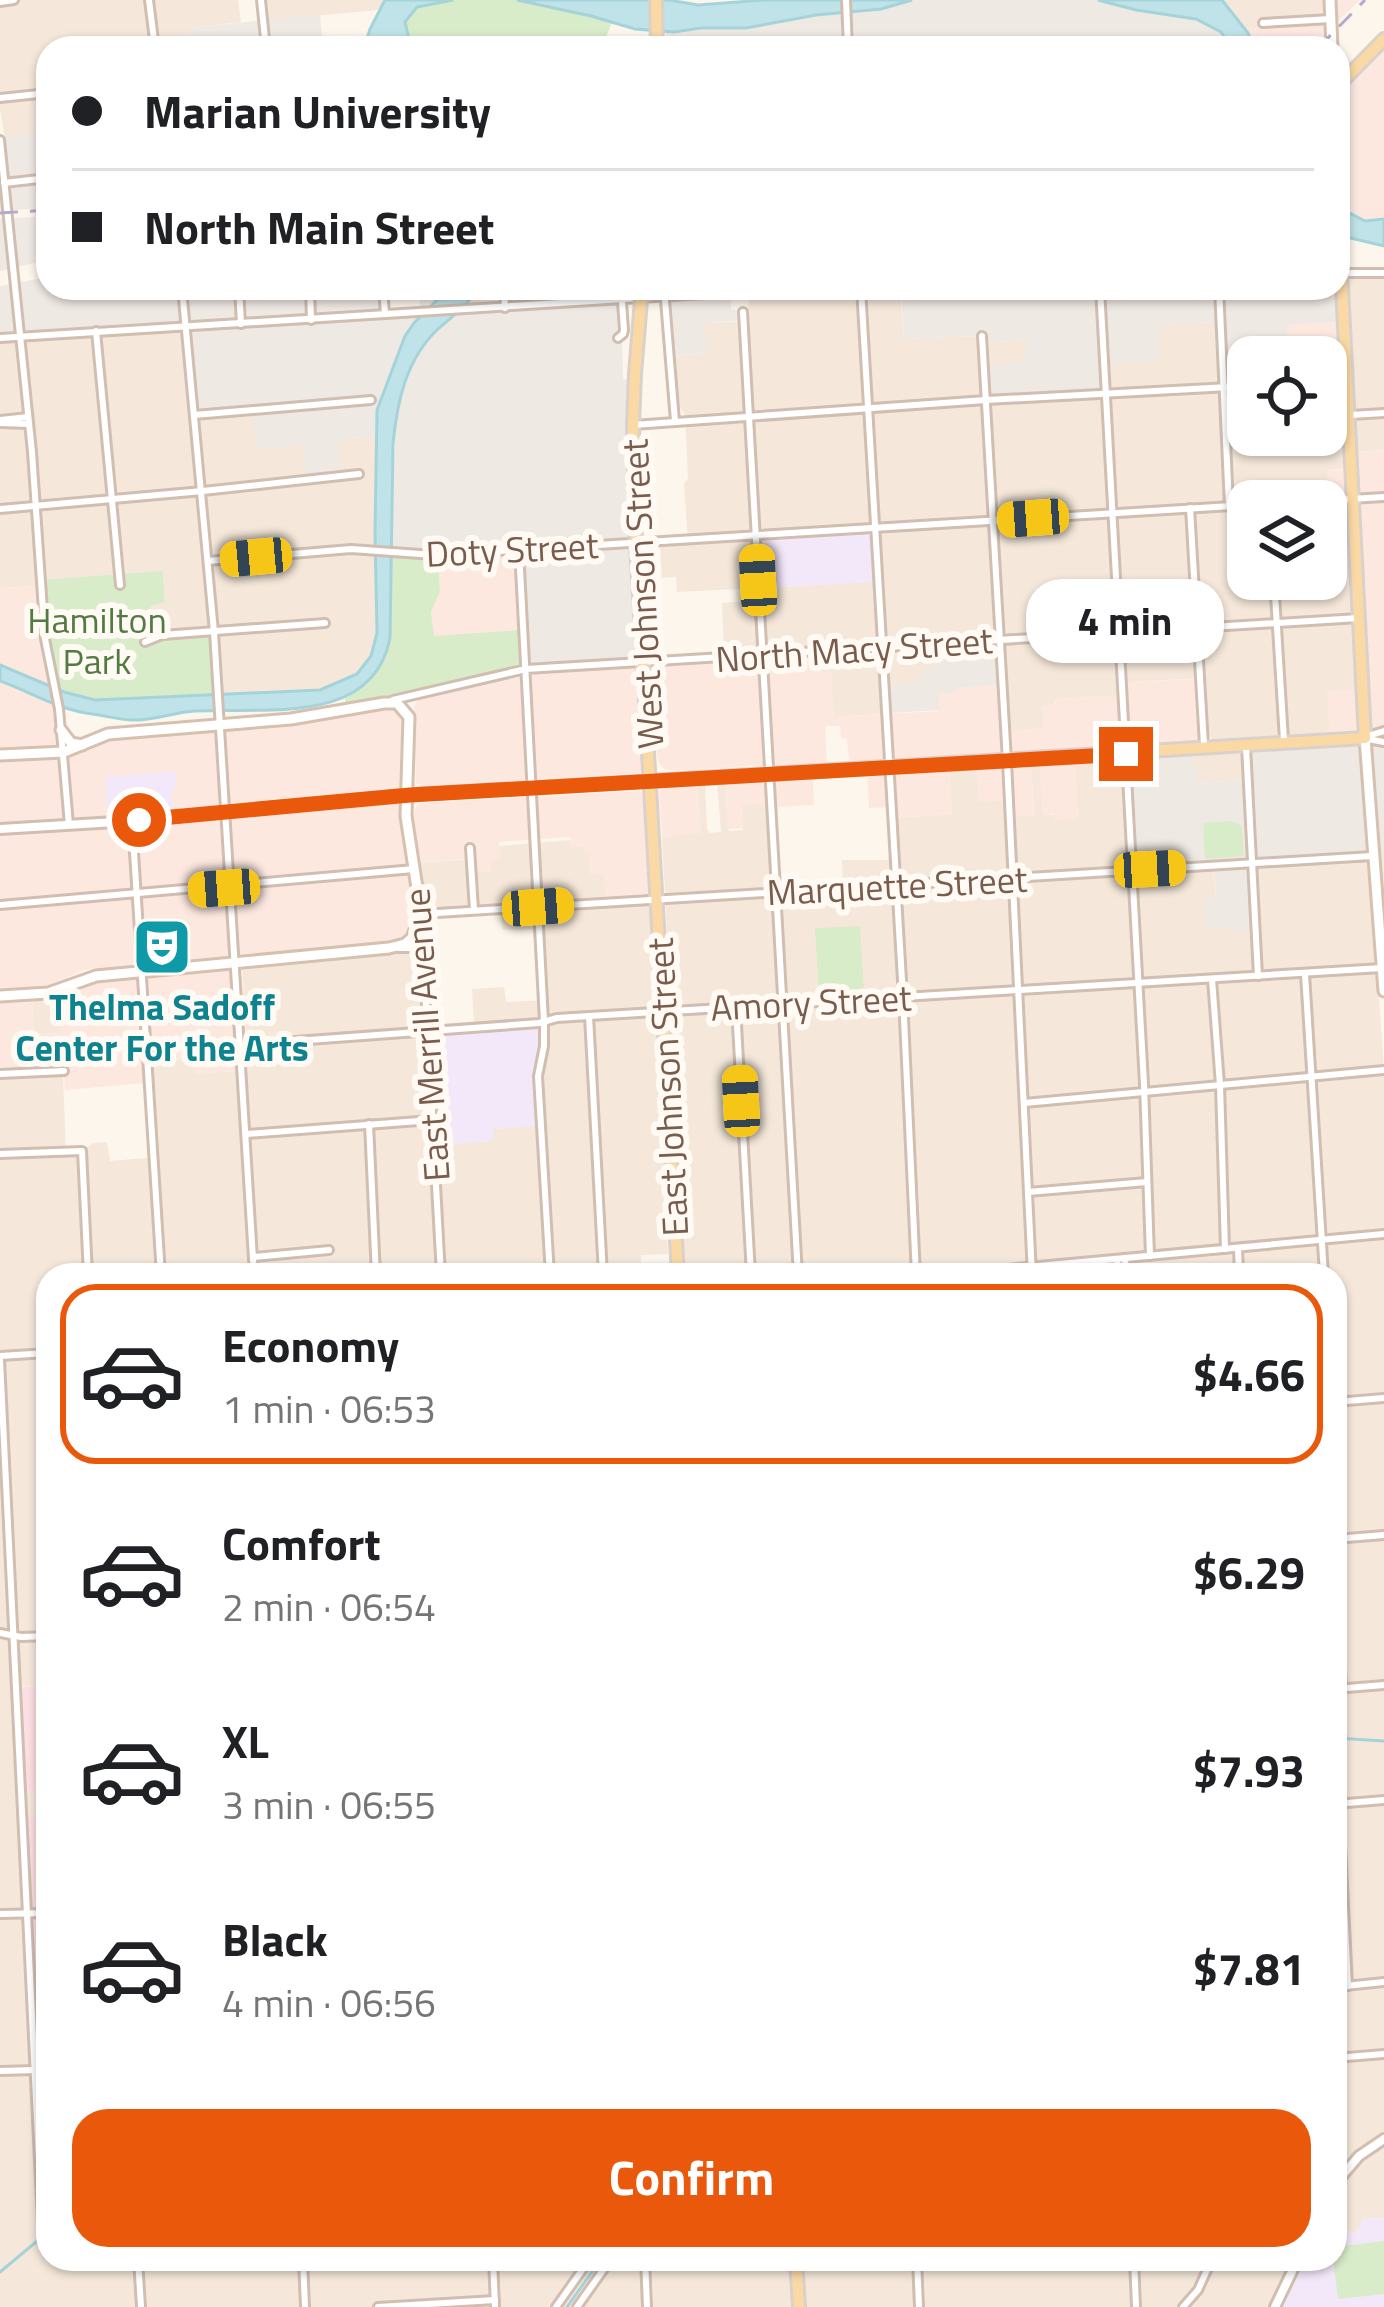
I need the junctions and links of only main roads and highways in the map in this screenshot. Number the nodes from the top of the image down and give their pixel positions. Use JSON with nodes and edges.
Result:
{"nodes":[{"id":1,"x":656,"y":0,"type":"edge"},
{"id":2,"x":1330,"y":0,"type":"edge"},
{"id":3,"x":657,"y":36,"type":"edge"},
{"id":4,"x":1332,"y":36,"type":"edge"},
{"id":5,"x":1384,"y":39,"type":"edge"},
{"id":6,"x":1350,"y":74,"type":"edge"},
{"id":7,"x":640,"y":300,"type":"edge"},
{"id":8,"x":1342,"y":300,"type":"edge"},
{"id":9,"x":61,"y":730,"type":"road end"},
{"id":10,"x":1364,"y":738,"type":"junction"},
{"id":11,"x":82,"y":745,"type":"junction"},
{"id":12,"x":0,"y":755,"type":"edge"},
{"id":13,"x":409,"y":759,"type":"junction"},
{"id":14,"x":651,"y":781,"type":"junction"},
{"id":15,"x":422,"y":794,"type":"junction"},
{"id":16,"x":405,"y":796,"type":"junction"},
{"id":17,"x":406,"y":816,"type":"junction"},
{"id":18,"x":655,"y":899,"type":"joint"},
{"id":19,"x":1382,"y":968,"type":"edge"},
{"id":20,"x":1384,"y":991,"type":"edge"},
{"id":21,"x":0,"y":996,"type":"edge"},
{"id":22,"x":677,"y":1263,"type":"edge"},
{"id":23,"x":797,"y":2271,"type":"edge"},
{"id":24,"x":799,"y":2307,"type":"edge"}],
"edges":[{"from":1,"to":3,"type":"main road"},
{"from":2,"to":4,"type":"main road"},
{"from":5,"to":6,"type":"main road"},
{"from":7,"to":14,"type":"main road","name":"West Johnson Street","bridge":true},
{"from":8,"to":10,"type":"main road"},
{"from":9,"to":11,"type":"main road"},
{"from":10,"to":14,"type":"main road"},
{"from":10,"to":19,"type":"main road"},
{"from":11,"to":12,"type":"main road","name":"North Macy Street"},
{"from":11,"to":13,"type":"main road","name":"North Macy Street"},
{"from":13,"to":15,"type":"main road"},
{"from":13,"to":16,"type":"main road","name":"East Merrill Avenue"},
{"from":14,"to":15,"type":"main road"},
{"from":14,"to":18,"type":"main road","name":"West Johnson Street"},
{"from":15,"to":16,"type":"main road"},
{"from":15,"to":17,"type":"main road"},
{"from":16,"to":17,"type":"main road","name":"East Merrill Avenue"},
{"from":17,"to":21,"type":"main road","name":"East Merrill Avenue"},
{"from":18,"to":22,"type":"main road","name":"East Johnson Street"},
{"from":19,"to":20,"type":"main road"},
{"from":23,"to":24,"type":"main road"}]}
